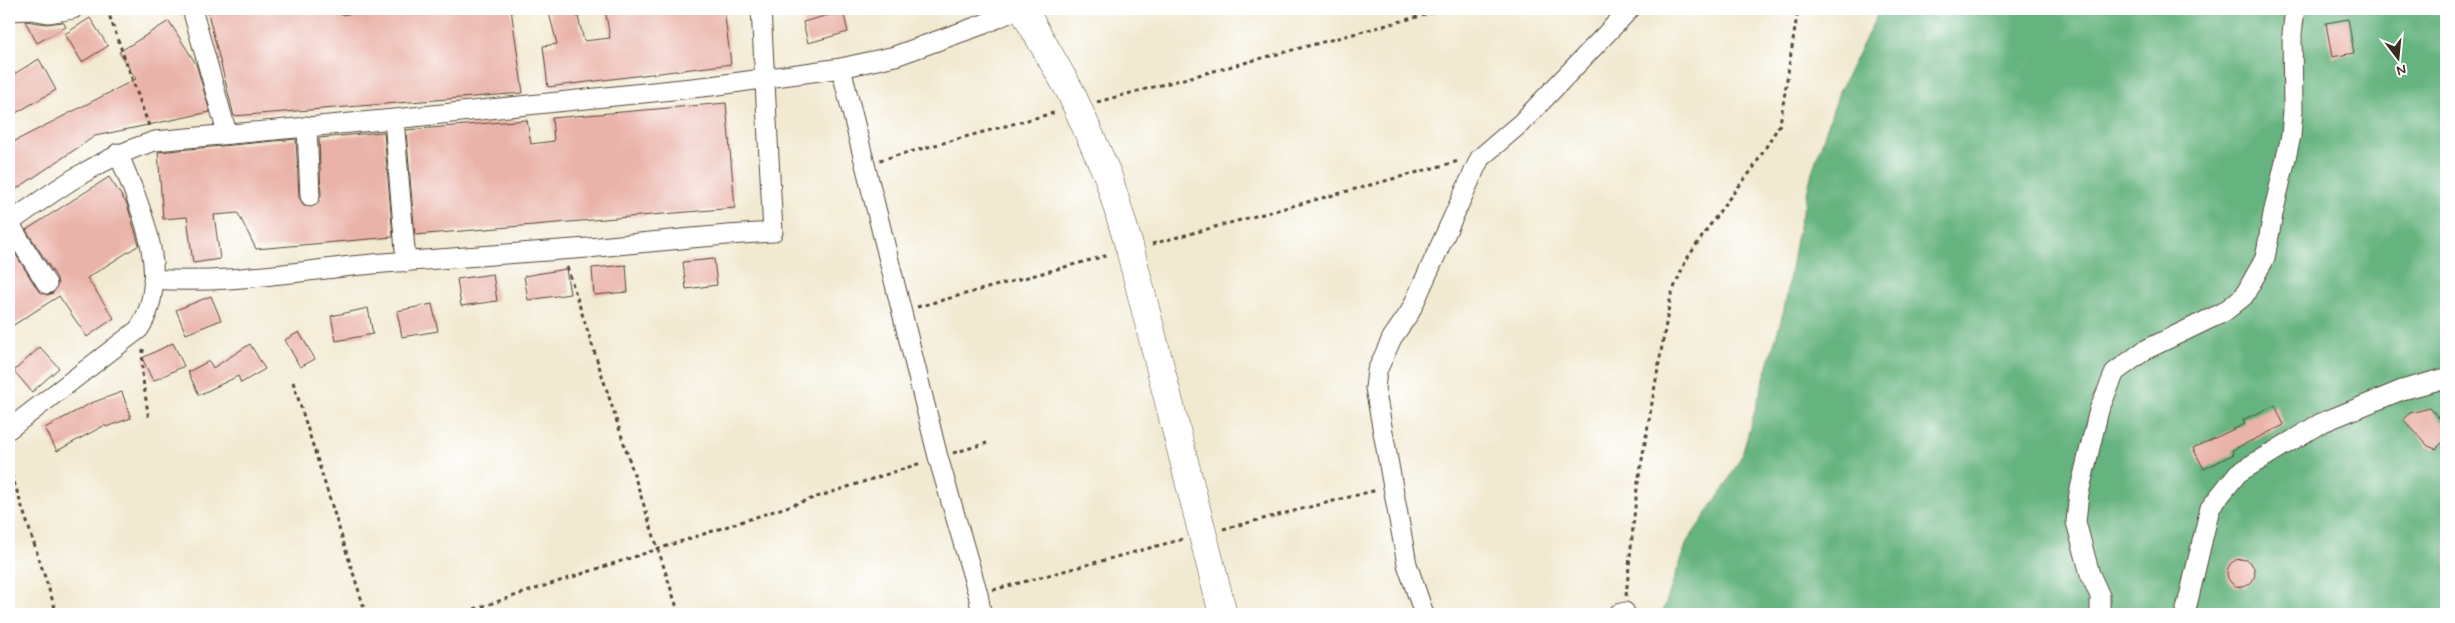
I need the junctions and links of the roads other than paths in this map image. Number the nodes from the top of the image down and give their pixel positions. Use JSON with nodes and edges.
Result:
{"nodes":[{"id":1,"x":73,"y":9,"type":"edge"},
{"id":2,"x":192,"y":9,"type":"edge"},
{"id":3,"x":761,"y":9,"type":"edge"},
{"id":4,"x":1018,"y":9,"type":"edge"},
{"id":5,"x":1023,"y":9,"type":"edge"},
{"id":6,"x":1630,"y":9,"type":"edge"},
{"id":7,"x":2295,"y":9,"type":"edge"},
{"id":8,"x":9,"y":11,"type":"edge"},
{"id":9,"x":841,"y":68,"type":"junction"},
{"id":10,"x":764,"y":78,"type":"junction"},
{"id":11,"x":394,"y":120,"type":"junction"},
{"id":12,"x":307,"y":126,"type":"junction"},
{"id":13,"x":227,"y":133,"type":"junction"},
{"id":14,"x":118,"y":153,"type":"junction"},
{"id":15,"x":310,"y":196,"type":"dead end"},
{"id":16,"x":9,"y":223,"type":"edge"},
{"id":17,"x":406,"y":262,"type":"junction"},
{"id":18,"x":153,"y":278,"type":"junction"},
{"id":19,"x":47,"y":284,"type":"dead end"},
{"id":20,"x":2446,"y":378,"type":"edge"},
{"id":21,"x":9,"y":429,"type":"edge"},
{"id":22,"x":980,"y":614,"type":"edge"},
{"id":23,"x":1223,"y":614,"type":"edge"},
{"id":24,"x":1424,"y":614,"type":"edge"},
{"id":25,"x":2100,"y":614,"type":"edge"},
{"id":26,"x":2185,"y":614,"type":"edge"}],
"edges":[{"from":1,"to":8,"type":"street"},
{"from":2,"to":13,"type":"street"},
{"from":3,"to":10,"type":"street"},
{"from":4,"to":9,"type":"street"},
{"from":5,"to":23,"type":"street"},
{"from":6,"to":24,"type":"street"},
{"from":7,"to":25,"type":"street"},
{"from":9,"to":10,"type":"street"},
{"from":9,"to":22,"type":"street"},
{"from":10,"to":11,"type":"street"},
{"from":10,"to":17,"type":"street"},
{"from":11,"to":12,"type":"street"},
{"from":11,"to":17,"type":"street"},
{"from":12,"to":13,"type":"street"},
{"from":12,"to":15,"type":"street"},
{"from":13,"to":14,"type":"street"},
{"from":14,"to":16,"type":"street"},
{"from":14,"to":18,"type":"street"},
{"from":16,"to":19,"type":"street"},
{"from":17,"to":18,"type":"street"},
{"from":18,"to":21,"type":"street"},
{"from":20,"to":26,"type":"street"}]}
